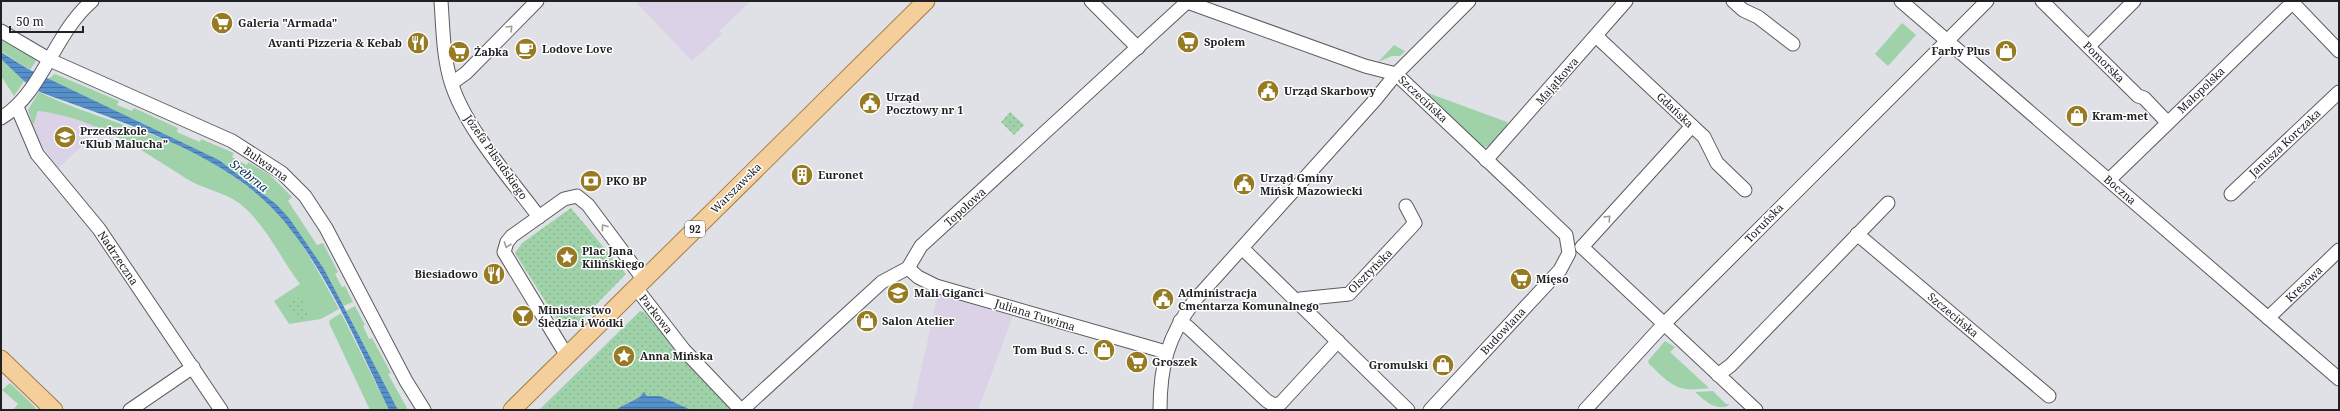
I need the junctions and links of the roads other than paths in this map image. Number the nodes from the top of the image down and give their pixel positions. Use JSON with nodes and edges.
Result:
{"nodes":[{"id":1,"x":92,"y":1,"type":"edge"},
{"id":2,"x":441,"y":1,"type":"edge"},
{"id":3,"x":537,"y":1,"type":"edge"},
{"id":4,"x":926,"y":1,"type":"edge"},
{"id":5,"x":1091,"y":1,"type":"edge"},
{"id":6,"x":1469,"y":1,"type":"edge"},
{"id":7,"x":1626,"y":1,"type":"edge"},
{"id":8,"x":1733,"y":1,"type":"edge"},
{"id":9,"x":1901,"y":1,"type":"edge"},
{"id":10,"x":1987,"y":1,"type":"edge"},
{"id":11,"x":2042,"y":1,"type":"edge"},
{"id":12,"x":2134,"y":1,"type":"edge"},
{"id":13,"x":1187,"y":2,"type":"edge"},
{"id":14,"x":2292,"y":2,"type":"edge"},
{"id":15,"x":1,"y":31,"type":"edge"},
{"id":16,"x":1596,"y":36,"type":"junction"},
{"id":17,"x":1947,"y":39,"type":"junction"},
{"id":18,"x":1793,"y":44,"type":"dead end"},
{"id":19,"x":2089,"y":46,"type":"junction"},
{"id":20,"x":1138,"y":48,"type":"junction"},
{"id":21,"x":2339,"y":51,"type":"edge"},
{"id":22,"x":48,"y":59,"type":"junction"},
{"id":23,"x":1396,"y":74,"type":"junction"},
{"id":24,"x":452,"y":83,"type":"junction"},
{"id":25,"x":2339,"y":92,"type":"edge"},
{"id":26,"x":16,"y":107,"type":"junction"},
{"id":27,"x":1,"y":118,"type":"edge"},
{"id":28,"x":2167,"y":122,"type":"junction"},
{"id":29,"x":1692,"y":126,"type":"junction"},
{"id":30,"x":1486,"y":160,"type":"junction"},
{"id":31,"x":2109,"y":180,"type":"junction"},
{"id":32,"x":1745,"y":190,"type":"dead end"},
{"id":33,"x":2232,"y":194,"type":"dead end"},
{"id":34,"x":1888,"y":203,"type":"dead end"},
{"id":35,"x":1406,"y":206,"type":"dead end"},
{"id":36,"x":539,"y":217,"type":"junction"},
{"id":37,"x":1858,"y":234,"type":"junction"},
{"id":38,"x":1575,"y":247,"type":"junction"},
{"id":39,"x":1242,"y":248,"type":"junction"},
{"id":40,"x":2339,"y":250,"type":"edge"},
{"id":41,"x":908,"y":268,"type":"junction"},
{"id":42,"x":640,"y":284,"type":"junction"},
{"id":43,"x":1296,"y":302,"type":"junction"},
{"id":44,"x":2268,"y":318,"type":"junction"},
{"id":45,"x":1180,"y":322,"type":"junction"},
{"id":46,"x":1664,"y":324,"type":"junction"},
{"id":47,"x":1338,"y":341,"type":"junction"},
{"id":48,"x":1166,"y":352,"type":"junction"},
{"id":49,"x":567,"y":356,"type":"junction"},
{"id":50,"x":1,"y":359,"type":"edge"},
{"id":51,"x":193,"y":367,"type":"junction"},
{"id":52,"x":1718,"y":375,"type":"junction"},
{"id":53,"x":2339,"y":379,"type":"edge"},
{"id":54,"x":2049,"y":396,"type":"dead end"},
{"id":55,"x":54,"y":410,"type":"edge"},
{"id":56,"x":130,"y":410,"type":"edge"},
{"id":57,"x":222,"y":410,"type":"edge"},
{"id":58,"x":424,"y":410,"type":"edge"},
{"id":59,"x":512,"y":410,"type":"edge"},
{"id":60,"x":742,"y":410,"type":"edge"},
{"id":61,"x":1160,"y":410,"type":"edge"},
{"id":62,"x":1408,"y":410,"type":"edge"},
{"id":63,"x":1430,"y":410,"type":"edge"},
{"id":64,"x":1585,"y":410,"type":"edge"},
{"id":65,"x":1756,"y":410,"type":"edge"}],
"edges":[{"from":1,"to":22,"type":"street"},
{"from":2,"to":24,"type":"street","name":"Józefa Piłsudskiego"},
{"from":24,"to":3,"type":"street","one_way":true},
{"from":4,"to":42,"type":"main road","name":"Warszawska","number":"92"},
{"from":5,"to":20,"type":"street"},
{"from":6,"to":23,"type":"street"},
{"from":7,"to":16,"type":"street","name":"Majątkowa"},
{"from":8,"to":18,"type":"street"},
{"from":9,"to":17,"type":"street","name":"Boczna"},
{"from":10,"to":17,"type":"street","name":"Toruńska"},
{"from":11,"to":19,"type":"street","name":"Pomorska"},
{"from":12,"to":19,"type":"street"},
{"from":13,"to":20,"type":"street","name":"Topolowa"},
{"from":13,"to":23,"type":"street","name":"Szczecińska"},
{"from":14,"to":21,"type":"street"},
{"from":14,"to":28,"type":"street","name":"Małopolska"},
{"from":15,"to":22,"type":"street","name":"Bulwarna"},
{"from":16,"to":29,"type":"street","name":"Gdańska"},
{"from":16,"to":30,"type":"street","name":"Majątkowa"},
{"from":17,"to":31,"type":"street","name":"Boczna"},
{"from":17,"to":46,"type":"street","name":"Toruńska"},
{"from":19,"to":28,"type":"street","name":"Pomorska"},
{"from":20,"to":41,"type":"street","name":"Topolowa"},
{"from":22,"to":26,"type":"street"},
{"from":22,"to":58,"type":"street","name":"Bulwarna"},
{"from":23,"to":30,"type":"street","name":"Szczecińska"},
{"from":23,"to":39,"type":"street"},
{"from":24,"to":36,"type":"street","name":"Józefa Piłsudskiego"},
{"from":25,"to":33,"type":"street","name":"Janusza Korczaka"},
{"from":26,"to":27,"type":"street"},
{"from":26,"to":51,"type":"street","name":"Nadrzeczna"},
{"from":28,"to":31,"type":"street","name":"Małopolska"},
{"from":29,"to":32,"type":"street","name":"Gdańska"},
{"from":38,"to":29,"type":"street","name":"Budowlana","one_way":true},
{"from":30,"to":38,"type":"street","name":"Szczecińska"},
{"from":31,"to":44,"type":"street","name":"Boczna"},
{"from":34,"to":37,"type":"street"},
{"from":35,"to":43,"type":"street","name":"Olsztyńska"},
{"from":42,"to":36,"type":"street","one_way":true},
{"from":36,"to":49,"type":"street","one_way":true},
{"from":37,"to":52,"type":"street"},
{"from":37,"to":54,"type":"street","name":"Szczecińska"},
{"from":38,"to":46,"type":"street","name":"Szczecińska"},
{"from":38,"to":63,"type":"street","name":"Budowlana"},
{"from":39,"to":43,"type":"street"},
{"from":39,"to":45,"type":"street"},
{"from":40,"to":44,"type":"street","name":"Kresowa"},
{"from":41,"to":48,"type":"street","name":"Juliana Tuwima"},
{"from":41,"to":60,"type":"street"},
{"from":42,"to":49,"type":"main road","name":"Warszawska","number":"92"},
{"from":42,"to":60,"type":"street","name":"Parkowa"},
{"from":43,"to":47,"type":"street"},
{"from":44,"to":53,"type":"street","name":"Boczna"},
{"from":45,"to":47,"type":"street"},
{"from":45,"to":48,"type":"street"},
{"from":46,"to":52,"type":"street","name":"Szczecińska"},
{"from":46,"to":64,"type":"street","name":"Toruńska"},
{"from":47,"to":62,"type":"street"},
{"from":48,"to":61,"type":"street"},
{"from":49,"to":59,"type":"main road","name":"Warszawska","number":"92"},
{"from":50,"to":55,"type":"main road"},
{"from":51,"to":56,"type":"street"},
{"from":51,"to":57,"type":"street","name":"Nadrzeczna"},
{"from":52,"to":65,"type":"street","name":"Szczecińska"}]}
